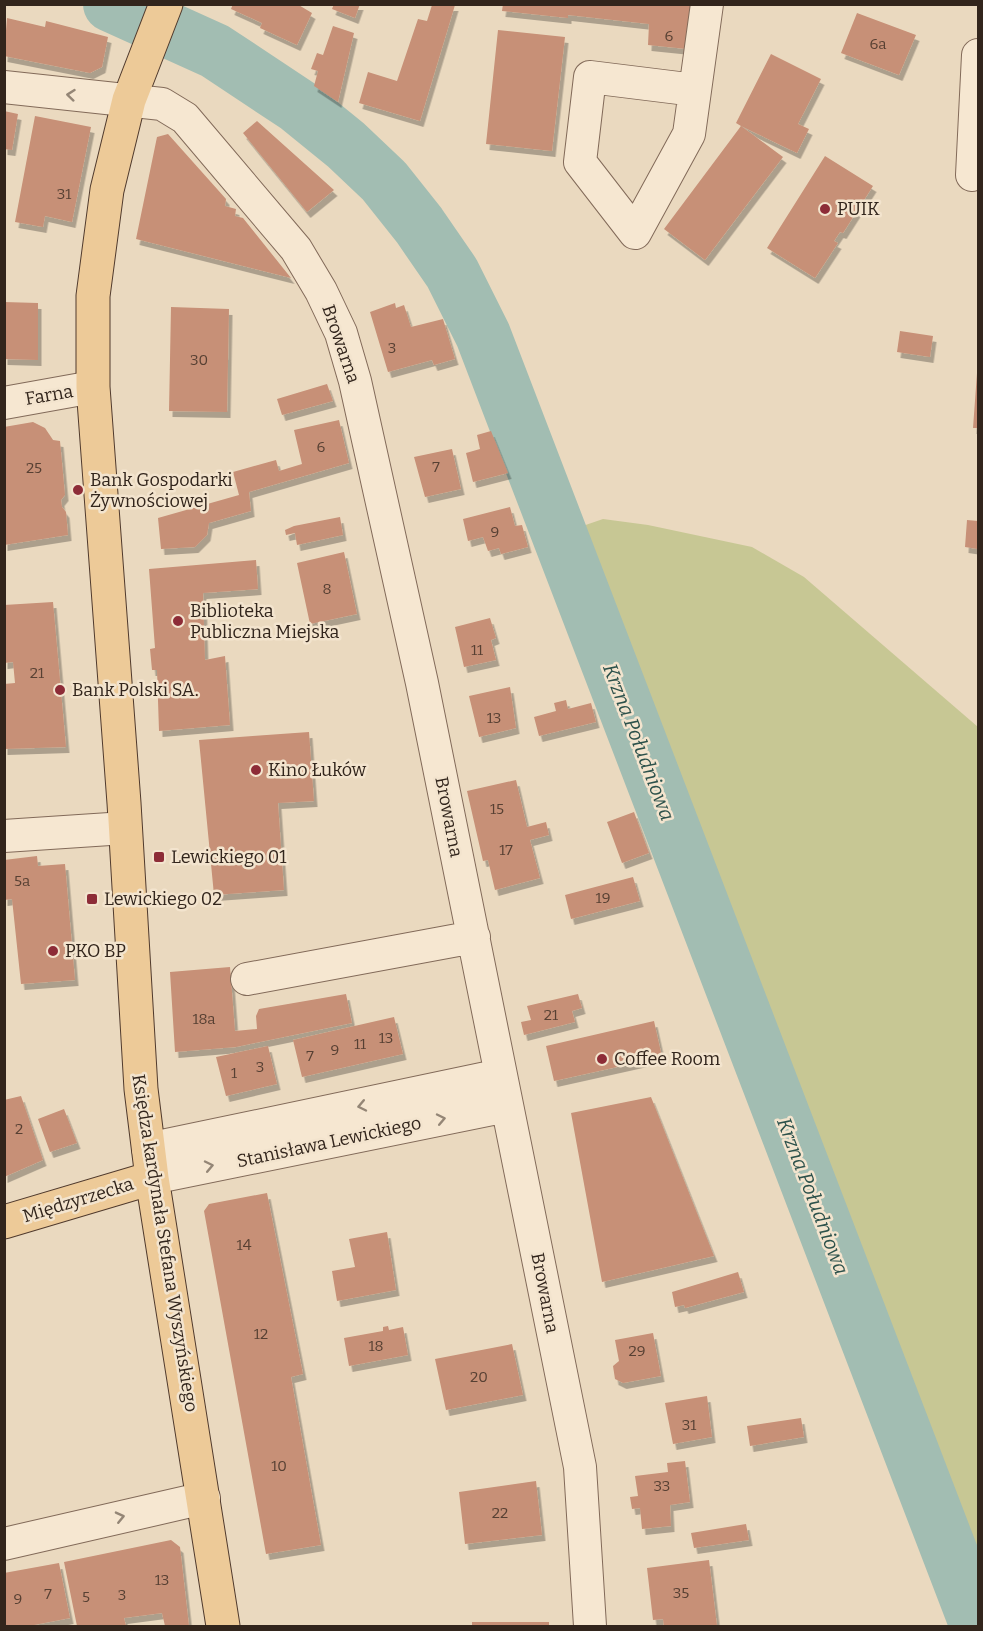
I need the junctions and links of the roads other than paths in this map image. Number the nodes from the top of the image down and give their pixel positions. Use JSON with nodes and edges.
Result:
{"nodes":[{"id":1,"x":166,"y":4,"type":"edge"},
{"id":2,"x":707,"y":4,"type":"edge"},
{"id":3,"x":978,"y":55,"type":"edge"},
{"id":4,"x":4,"y":87,"type":"edge"},
{"id":5,"x":695,"y":90,"type":"junction"},
{"id":6,"x":129,"y":100,"type":"junction"},
{"id":7,"x":972,"y":175,"type":"dead end"},
{"id":8,"x":93,"y":387,"type":"junction"},
{"id":9,"x":4,"y":403,"type":"edge"},
{"id":10,"x":125,"y":828,"type":"junction"},
{"id":11,"x":4,"y":836,"type":"edge"},
{"id":12,"x":474,"y":937,"type":"junction"},
{"id":13,"x":247,"y":979,"type":"dead end"},
{"id":14,"x":501,"y":1075,"type":"junction"},
{"id":15,"x":507,"y":1106,"type":"junction"},
{"id":16,"x":150,"y":1163,"type":"junction"},
{"id":17,"x":4,"y":1222,"type":"edge"},
{"id":18,"x":204,"y":1498,"type":"junction"},
{"id":19,"x":4,"y":1544,"type":"edge"},
{"id":20,"x":223,"y":1626,"type":"edge"},
{"id":21,"x":590,"y":1626,"type":"edge"}],
"edges":[{"from":1,"to":6,"type":"main road","name":"Księdza kardynała Stefana Wyszyńskiego"},
{"from":2,"to":5,"type":"street"},
{"from":3,"to":7,"type":"street"},
{"from":6,"to":4,"type":"street","name":"Browarna","one_way":true},
{"from":5,"to":5,"type":"street"},
{"from":6,"to":8,"type":"main road","name":"Księdza kardynała Stefana Wyszyńskiego"},
{"from":6,"to":12,"type":"street","name":"Browarna"},
{"from":8,"to":9,"type":"street","name":"Farna"},
{"from":8,"to":10,"type":"main road","name":"Księdza kardynała Stefana Wyszyńskiego"},
{"from":10,"to":11,"type":"street"},
{"from":10,"to":16,"type":"main road","name":"Księdza kardynała Stefana Wyszyńskiego"},
{"from":12,"to":13,"type":"street"},
{"from":12,"to":14,"type":"street","name":"Browarna"},
{"from":14,"to":15,"type":"street","name":"Browarna"},
{"from":14,"to":16,"type":"street","name":"Stanisława Lewickiego","one_way":true},
{"from":16,"to":15,"type":"street","name":"Stanisława Lewickiego","one_way":true},
{"from":15,"to":21,"type":"street","name":"Browarna"},
{"from":16,"to":17,"type":"main road","name":"Międzyrzecka"},
{"from":16,"to":18,"type":"main road","name":"Księdza kardynała Stefana Wyszyńskiego"},
{"from":19,"to":18,"type":"street","one_way":true},
{"from":18,"to":20,"type":"main road","name":"Księdza kardynała Stefana Wyszyńskiego"}]}
